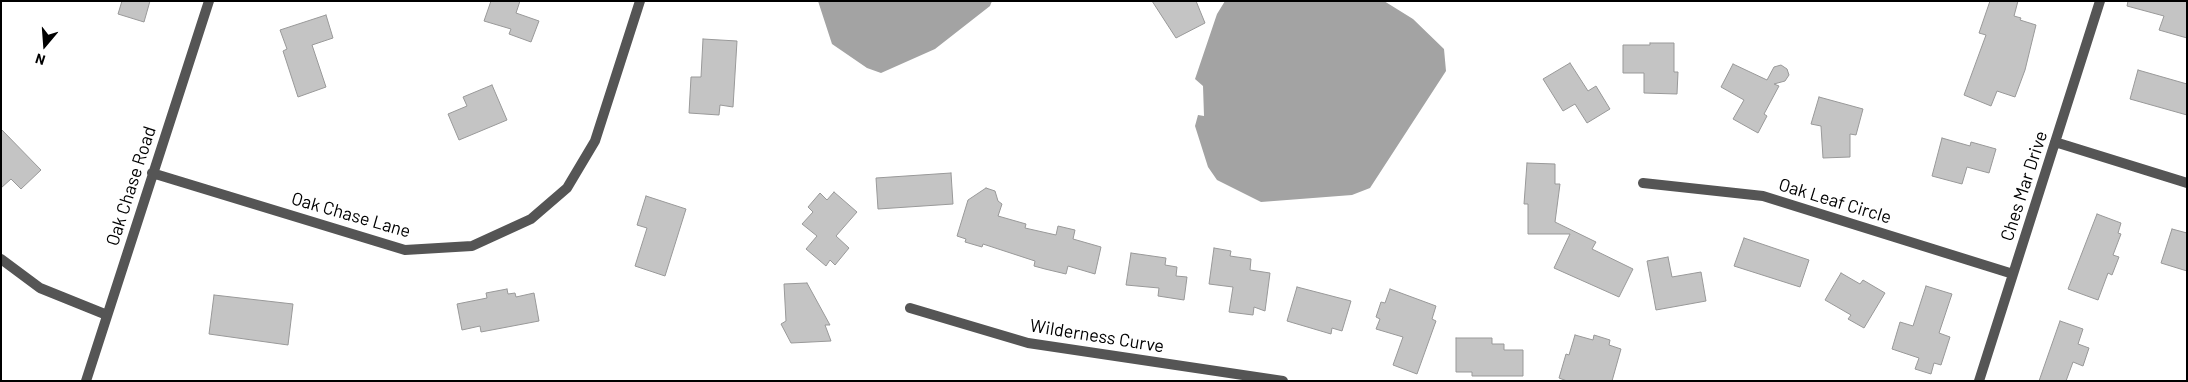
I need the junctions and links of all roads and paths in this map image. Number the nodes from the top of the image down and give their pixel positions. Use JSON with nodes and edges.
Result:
{"nodes":[{"id":1,"x":208,"y":1,"type":"edge"},
{"id":2,"x":640,"y":1,"type":"edge"},
{"id":3,"x":2100,"y":1,"type":"edge"},
{"id":4,"x":2055,"y":142,"type":"junction"},
{"id":5,"x":152,"y":173,"type":"junction"},
{"id":6,"x":1643,"y":183,"type":"dead end"},
{"id":7,"x":2187,"y":183,"type":"edge"},
{"id":8,"x":1,"y":259,"type":"edge"},
{"id":9,"x":2013,"y":274,"type":"junction"},
{"id":10,"x":910,"y":308,"type":"dead end"},
{"id":11,"x":107,"y":315,"type":"junction"},
{"id":12,"x":86,"y":381,"type":"edge"},
{"id":13,"x":1283,"y":381,"type":"edge"},
{"id":14,"x":1979,"y":381,"type":"edge"}],
"edges":[{"from":1,"to":5,"type":"street","name":"Oak Chase Road"},
{"from":2,"to":5,"type":"street","name":"Oak Chase Lane"},
{"from":3,"to":4,"type":"street","name":"Ches Mar Drive"},
{"from":4,"to":7,"type":"street"},
{"from":4,"to":9,"type":"street","name":"Ches Mar Drive"},
{"from":5,"to":11,"type":"street","name":"Oak Chase Road"},
{"from":6,"to":9,"type":"street","name":"Oak Leaf Circle"},
{"from":8,"to":11,"type":"street"},
{"from":9,"to":14,"type":"street","name":"Ches Mar Drive"},
{"from":10,"to":13,"type":"street","name":"Wilderness Curve"},
{"from":11,"to":12,"type":"street","name":"Oak Chase Road"}]}
